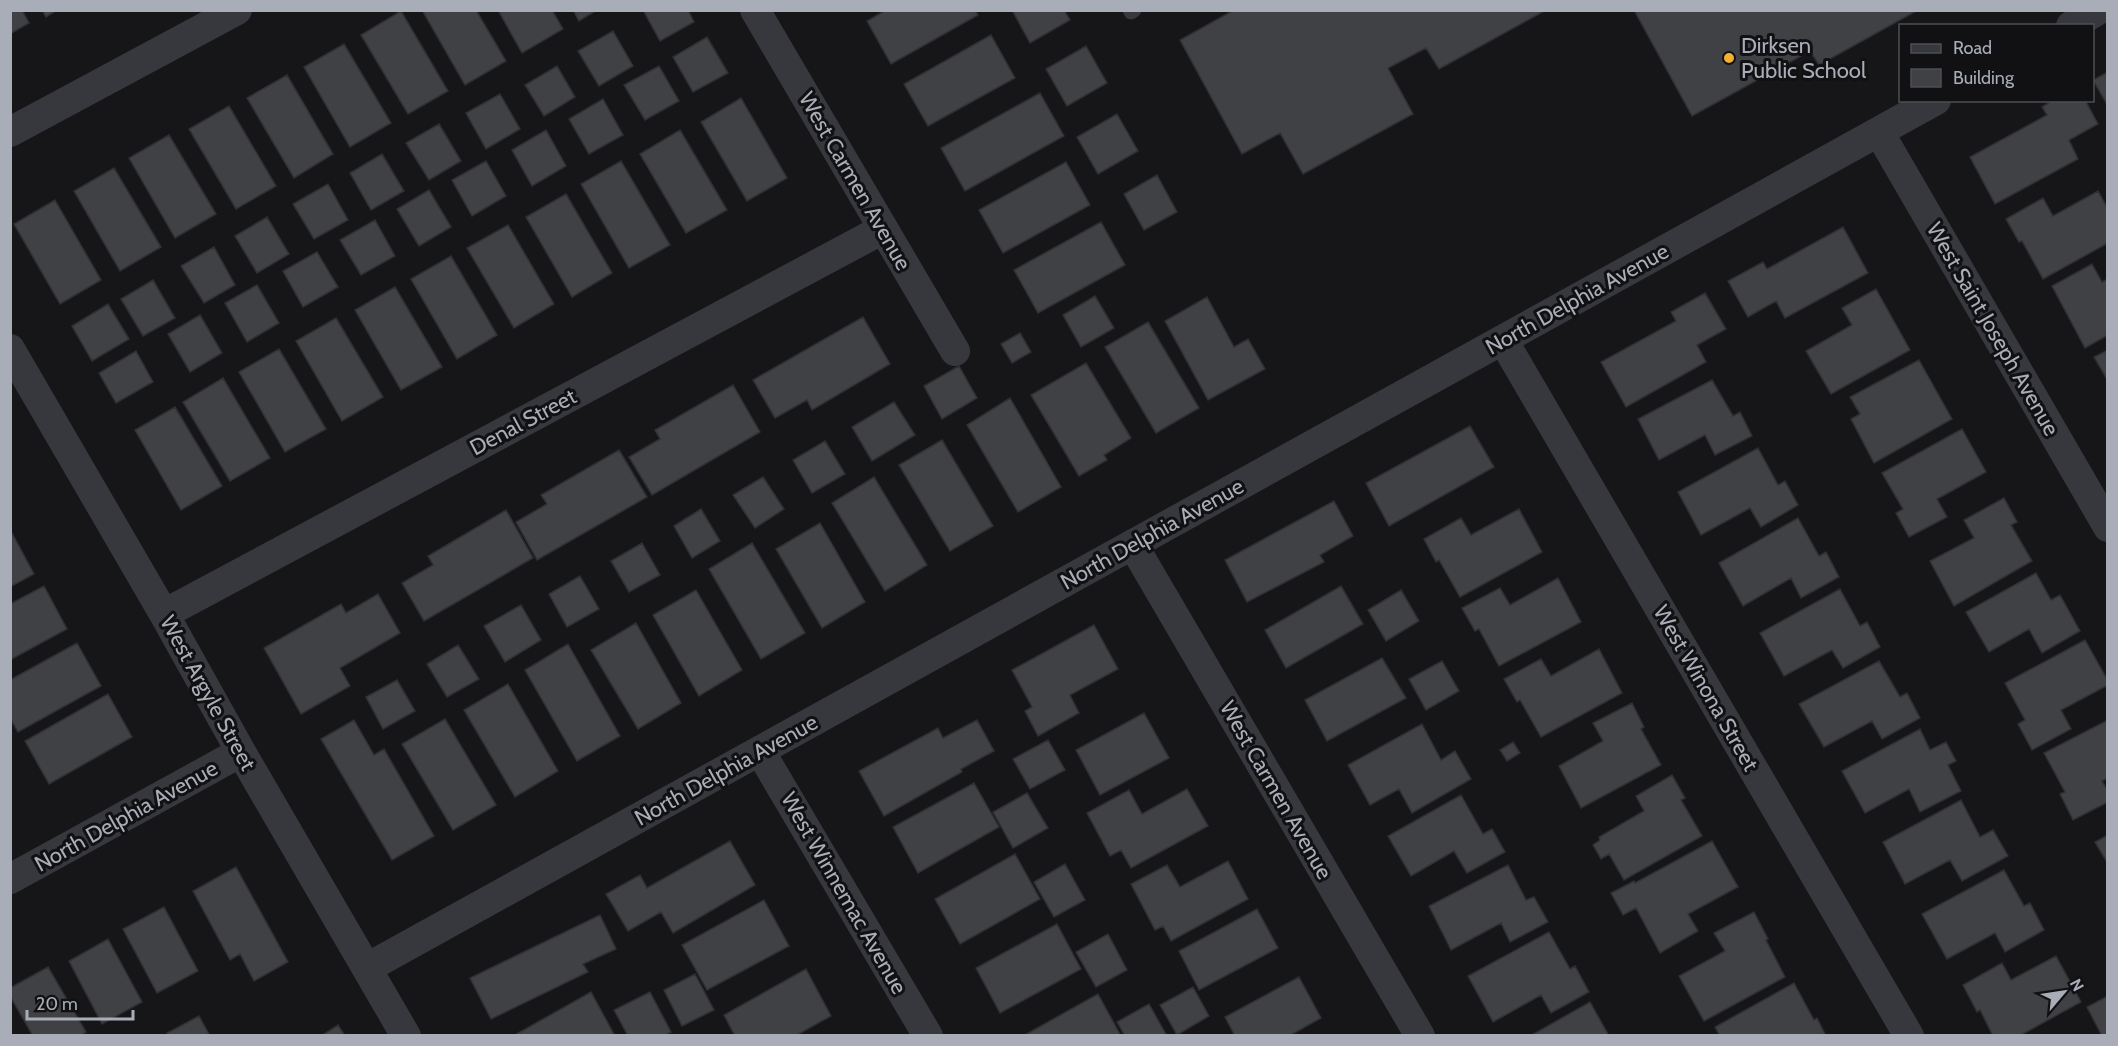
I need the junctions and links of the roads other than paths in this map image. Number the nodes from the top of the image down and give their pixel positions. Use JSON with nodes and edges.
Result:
{"nodes":[{"id":1,"x":237,"y":10,"type":"edge"},
{"id":2,"x":755,"y":10,"type":"edge"},
{"id":3,"x":2098,"y":10,"type":"edge"},
{"id":4,"x":2074,"y":24,"type":"edge"},
{"id":5,"x":1932,"y":102,"type":"edge"},
{"id":6,"x":10,"y":132,"type":"edge"},
{"id":7,"x":1879,"y":132,"type":"junction"},
{"id":8,"x":883,"y":229,"type":"junction"},
{"id":9,"x":1503,"y":340,"type":"junction"},
{"id":10,"x":10,"y":349,"type":"edge"},
{"id":11,"x":955,"y":351,"type":"dead end"},
{"id":12,"x":2108,"y":527,"type":"edge"},
{"id":13,"x":1132,"y":545,"type":"junction"},
{"id":14,"x":164,"y":615,"type":"junction"},
{"id":15,"x":760,"y":751,"type":"junction"},
{"id":16,"x":241,"y":753,"type":"junction"},
{"id":17,"x":10,"y":879,"type":"edge"},
{"id":18,"x":367,"y":968,"type":"junction"},
{"id":19,"x":406,"y":1035,"type":"edge"},
{"id":20,"x":928,"y":1035,"type":"edge"},
{"id":21,"x":1420,"y":1035,"type":"edge"},
{"id":22,"x":1909,"y":1035,"type":"edge"}],
"edges":[{"from":1,"to":6,"type":"street"},
{"from":2,"to":8,"type":"street","name":"West Carmen Avenue"},
{"from":3,"to":4,"type":"street"},
{"from":5,"to":7,"type":"street","name":"North Delphia Avenue"},
{"from":7,"to":9,"type":"street","name":"North Delphia Avenue"},
{"from":7,"to":12,"type":"street","name":"West Saint Joseph Avenue"},
{"from":8,"to":11,"type":"street","name":"West Carmen Avenue"},
{"from":8,"to":14,"type":"street","name":"Denal Street"},
{"from":9,"to":13,"type":"street","name":"North Delphia Avenue"},
{"from":9,"to":22,"type":"street","name":"West Winona Street"},
{"from":10,"to":14,"type":"street","name":"West Argyle Street"},
{"from":13,"to":15,"type":"street","name":"North Delphia Avenue"},
{"from":13,"to":21,"type":"street","name":"West Carmen Avenue"},
{"from":14,"to":16,"type":"street","name":"West Argyle Street"},
{"from":15,"to":18,"type":"street","name":"North Delphia Avenue"},
{"from":15,"to":20,"type":"street","name":"West Winnemac Avenue"},
{"from":16,"to":17,"type":"street","name":"North Delphia Avenue"},
{"from":16,"to":18,"type":"street","name":"West Argyle Street"},
{"from":18,"to":19,"type":"street","name":"West Argyle Street"}]}
